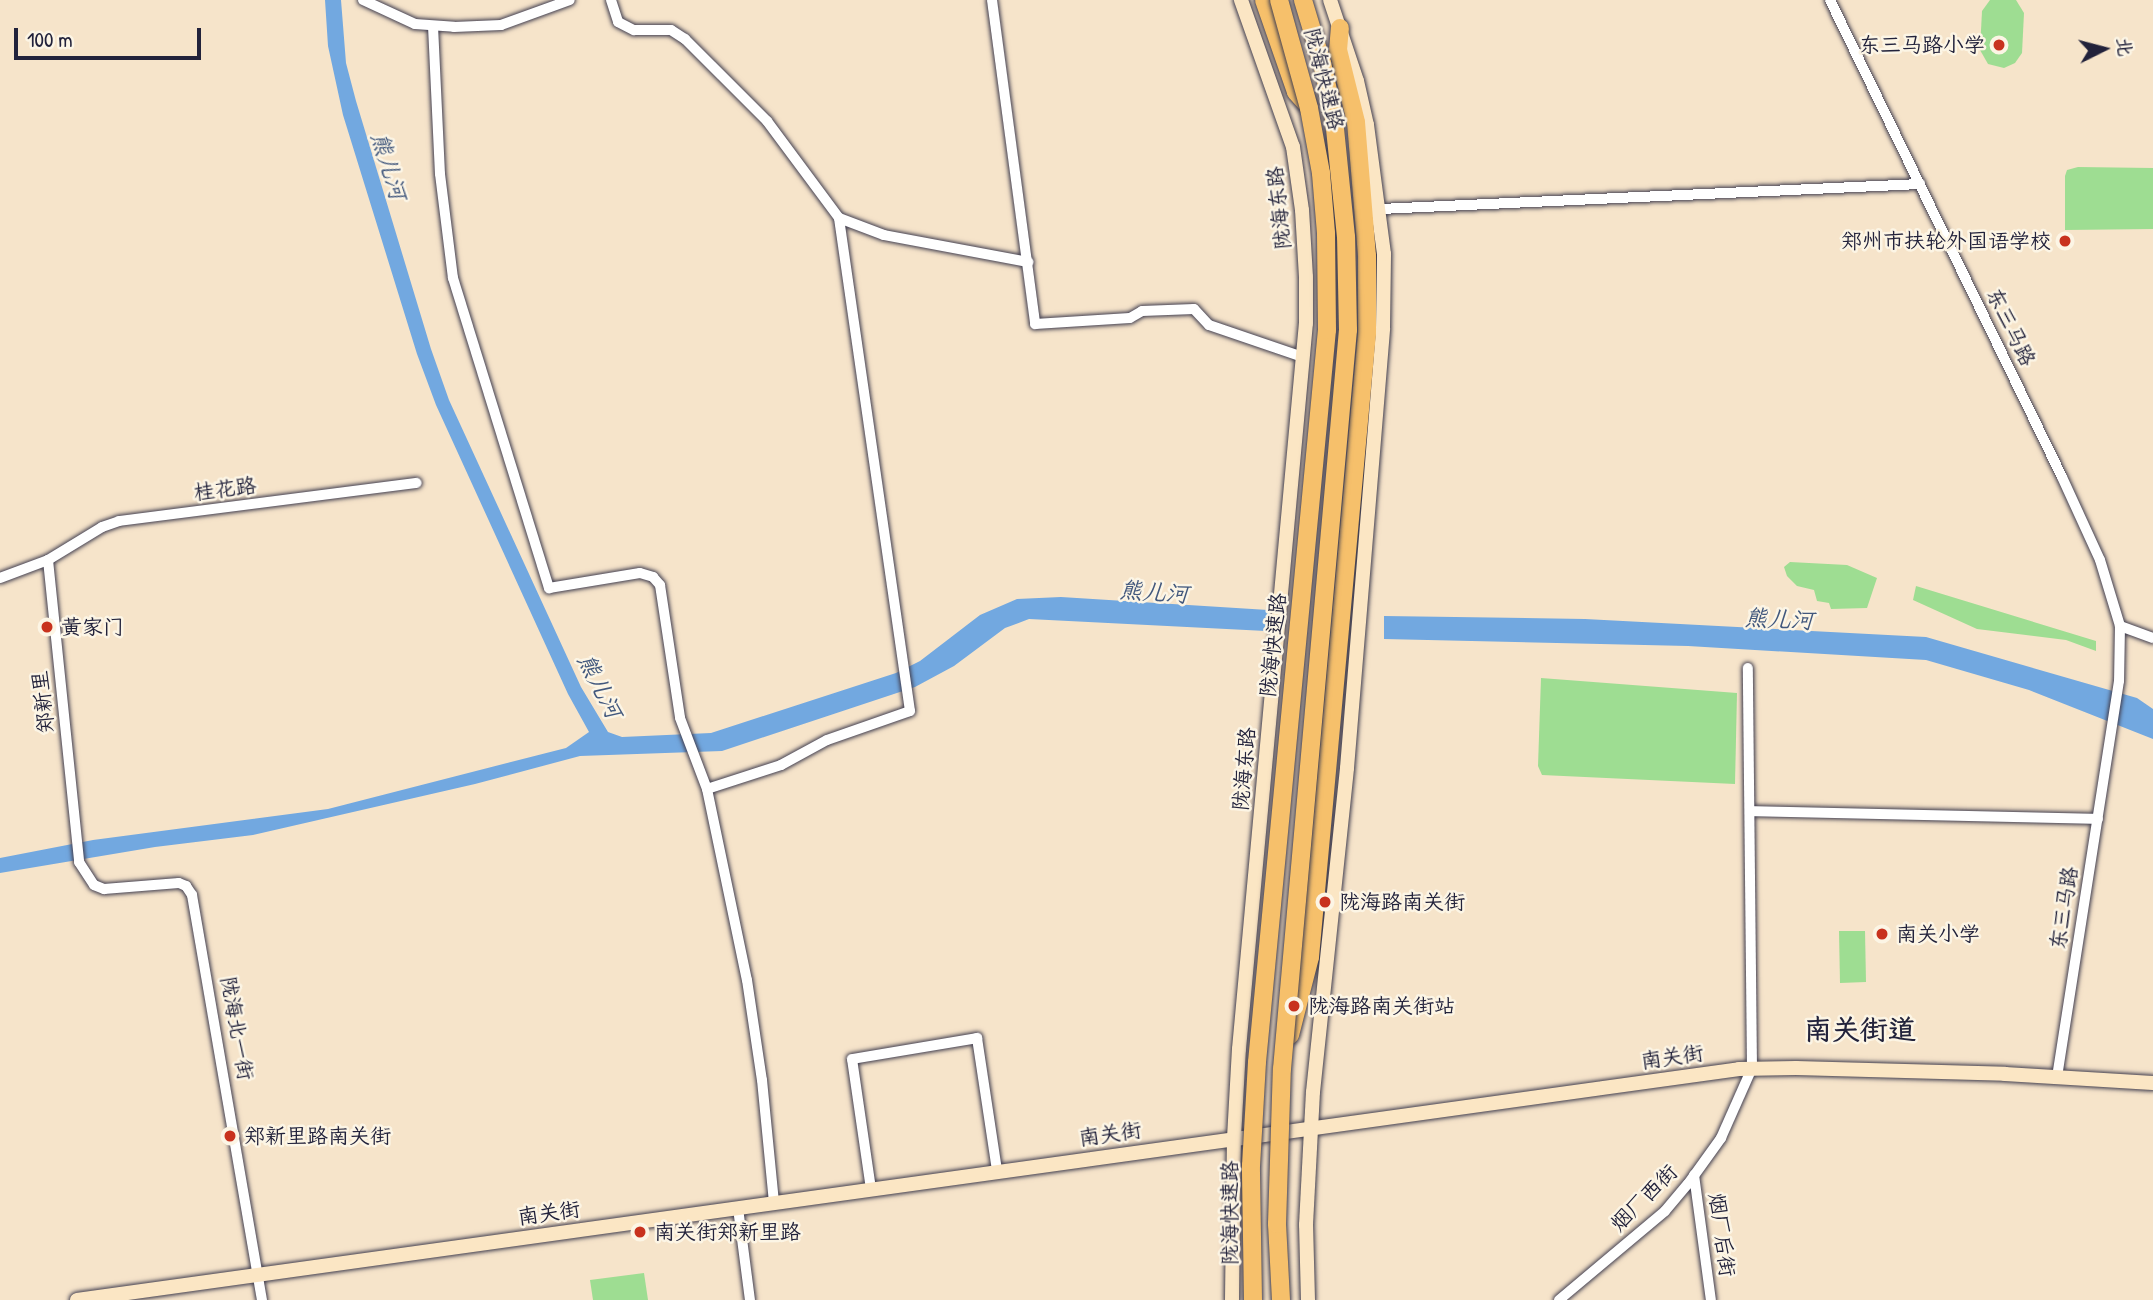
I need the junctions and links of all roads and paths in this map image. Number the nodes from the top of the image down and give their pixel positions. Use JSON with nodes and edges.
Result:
{"nodes":[{"id":1,"x":363,"y":0,"type":"edge"},
{"id":2,"x":570,"y":0,"type":"edge"},
{"id":3,"x":611,"y":0,"type":"edge"},
{"id":4,"x":992,"y":0,"type":"edge"},
{"id":5,"x":1241,"y":0,"type":"edge"},
{"id":6,"x":1264,"y":0,"type":"edge"},
{"id":7,"x":1279,"y":0,"type":"edge"},
{"id":8,"x":1303,"y":0,"type":"edge"},
{"id":9,"x":1330,"y":0,"type":"edge"},
{"id":10,"x":1830,"y":0,"type":"edge"},
{"id":11,"x":382,"y":5,"type":"edge"},
{"id":12,"x":433,"y":26,"type":"junction"},
{"id":13,"x":1340,"y":27,"type":"junction"},
{"id":14,"x":1309,"y":108,"type":"junction"},
{"id":15,"x":1920,"y":184,"type":"junction"},
{"id":16,"x":1380,"y":209,"type":"junction"},
{"id":17,"x":839,"y":218,"type":"junction"},
{"id":18,"x":1028,"y":262,"type":"junction"},
{"id":19,"x":1303,"y":356,"type":"junction"},
{"id":20,"x":417,"y":483,"type":"dead end"},
{"id":21,"x":48,"y":560,"type":"junction"},
{"id":22,"x":0,"y":578,"type":"edge"},
{"id":23,"x":2120,"y":626,"type":"junction"},
{"id":24,"x":2153,"y":638,"type":"edge"},
{"id":25,"x":1748,"y":668,"type":"dead end"},
{"id":26,"x":707,"y":789,"type":"junction"},
{"id":27,"x":1750,"y":811,"type":"junction"},
{"id":28,"x":2098,"y":819,"type":"junction"},
{"id":29,"x":79,"y":862,"type":"joint"},
{"id":30,"x":1752,"y":1068,"type":"junction"},
{"id":31,"x":1282,"y":1069,"type":"junction"},
{"id":32,"x":2057,"y":1077,"type":"junction"},
{"id":33,"x":2153,"y":1083,"type":"edge"},
{"id":34,"x":1311,"y":1128,"type":"junction"},
{"id":35,"x":1234,"y":1138,"type":"junction"},
{"id":36,"x":997,"y":1171,"type":"junction"},
{"id":37,"x":1694,"y":1175,"type":"junction"},
{"id":38,"x":871,"y":1189,"type":"junction"},
{"id":39,"x":774,"y":1203,"type":"junction"},
{"id":40,"x":738,"y":1208,"type":"junction"},
{"id":41,"x":259,"y":1275,"type":"junction"},
{"id":42,"x":77,"y":1300,"type":"edge"},
{"id":43,"x":262,"y":1300,"type":"edge"},
{"id":44,"x":750,"y":1300,"type":"edge"},
{"id":45,"x":1233,"y":1300,"type":"edge"},
{"id":46,"x":1253,"y":1300,"type":"edge"},
{"id":47,"x":1281,"y":1300,"type":"edge"},
{"id":48,"x":1308,"y":1300,"type":"edge"},
{"id":49,"x":1559,"y":1300,"type":"edge"},
{"id":50,"x":1711,"y":1300,"type":"edge"}],
"edges":[{"from":1,"to":11,"type":"street"},
{"from":2,"to":12,"type":"street"},
{"from":3,"to":17,"type":"street"},
{"from":4,"to":18,"type":"street"},
{"from":5,"to":19,"type":"street","name":"陇海东路"},
{"from":6,"to":14,"type":"highway"},
{"from":7,"to":14,"type":"highway","name":"陇海快速路","bridge":true},
{"from":8,"to":31,"type":"highway","name":"陇海快速路","bridge":true},
{"from":9,"to":13,"type":"street"},
{"from":10,"to":15,"type":"street","name":"东三马路"},
{"from":11,"to":12,"type":"street"},
{"from":12,"to":26,"type":"street"},
{"from":13,"to":16,"type":"street"},
{"from":13,"to":31,"type":"highway","bridge":true},
{"from":14,"to":46,"type":"highway","name":"陇海快速路","bridge":true},
{"from":15,"to":16,"type":"street"},
{"from":15,"to":23,"type":"street","name":"东三马路"},
{"from":16,"to":34,"type":"street"},
{"from":17,"to":18,"type":"street"},
{"from":17,"to":26,"type":"street"},
{"from":18,"to":19,"type":"street"},
{"from":19,"to":35,"type":"street","name":"陇海东路"},
{"from":20,"to":21,"type":"street","name":"桂花路"},
{"from":21,"to":22,"type":"street","name":"桂花路"},
{"from":21,"to":29,"type":"street","name":"郑新里"},
{"from":23,"to":24,"type":"street"},
{"from":23,"to":28,"type":"street","name":"东三马路"},
{"from":25,"to":27,"type":"street"},
{"from":26,"to":39,"type":"street"},
{"from":27,"to":28,"type":"street"},
{"from":27,"to":30,"type":"street"},
{"from":28,"to":32,"type":"street","name":"东三马路"},
{"from":29,"to":41,"type":"street","name":"陇海北一街"},
{"from":30,"to":32,"type":"street","name":"南关街"},
{"from":30,"to":34,"type":"street","name":"南关街"},
{"from":30,"to":37,"type":"street","name":"烟厂西街"},
{"from":31,"to":47,"type":"highway","name":"陇海快速路","bridge":true},
{"from":32,"to":33,"type":"street","name":"南关街"},
{"from":34,"to":35,"type":"street","name":"南关街"},
{"from":34,"to":48,"type":"street"},
{"from":35,"to":36,"type":"street","name":"南关街"},
{"from":35,"to":45,"type":"street","name":"陇海东路"},
{"from":36,"to":38,"type":"street","name":"南关街"},
{"from":36,"to":38,"type":"street"},
{"from":37,"to":49,"type":"street","name":"烟厂西街"},
{"from":37,"to":50,"type":"street","name":"烟厂后街"},
{"from":38,"to":39,"type":"street","name":"南关街"},
{"from":39,"to":40,"type":"street","name":"南关街"},
{"from":40,"to":41,"type":"street","name":"南关街"},
{"from":40,"to":44,"type":"street"},
{"from":41,"to":42,"type":"street","name":"南关街"},
{"from":41,"to":43,"type":"street","name":"陇海北一街"}]}
